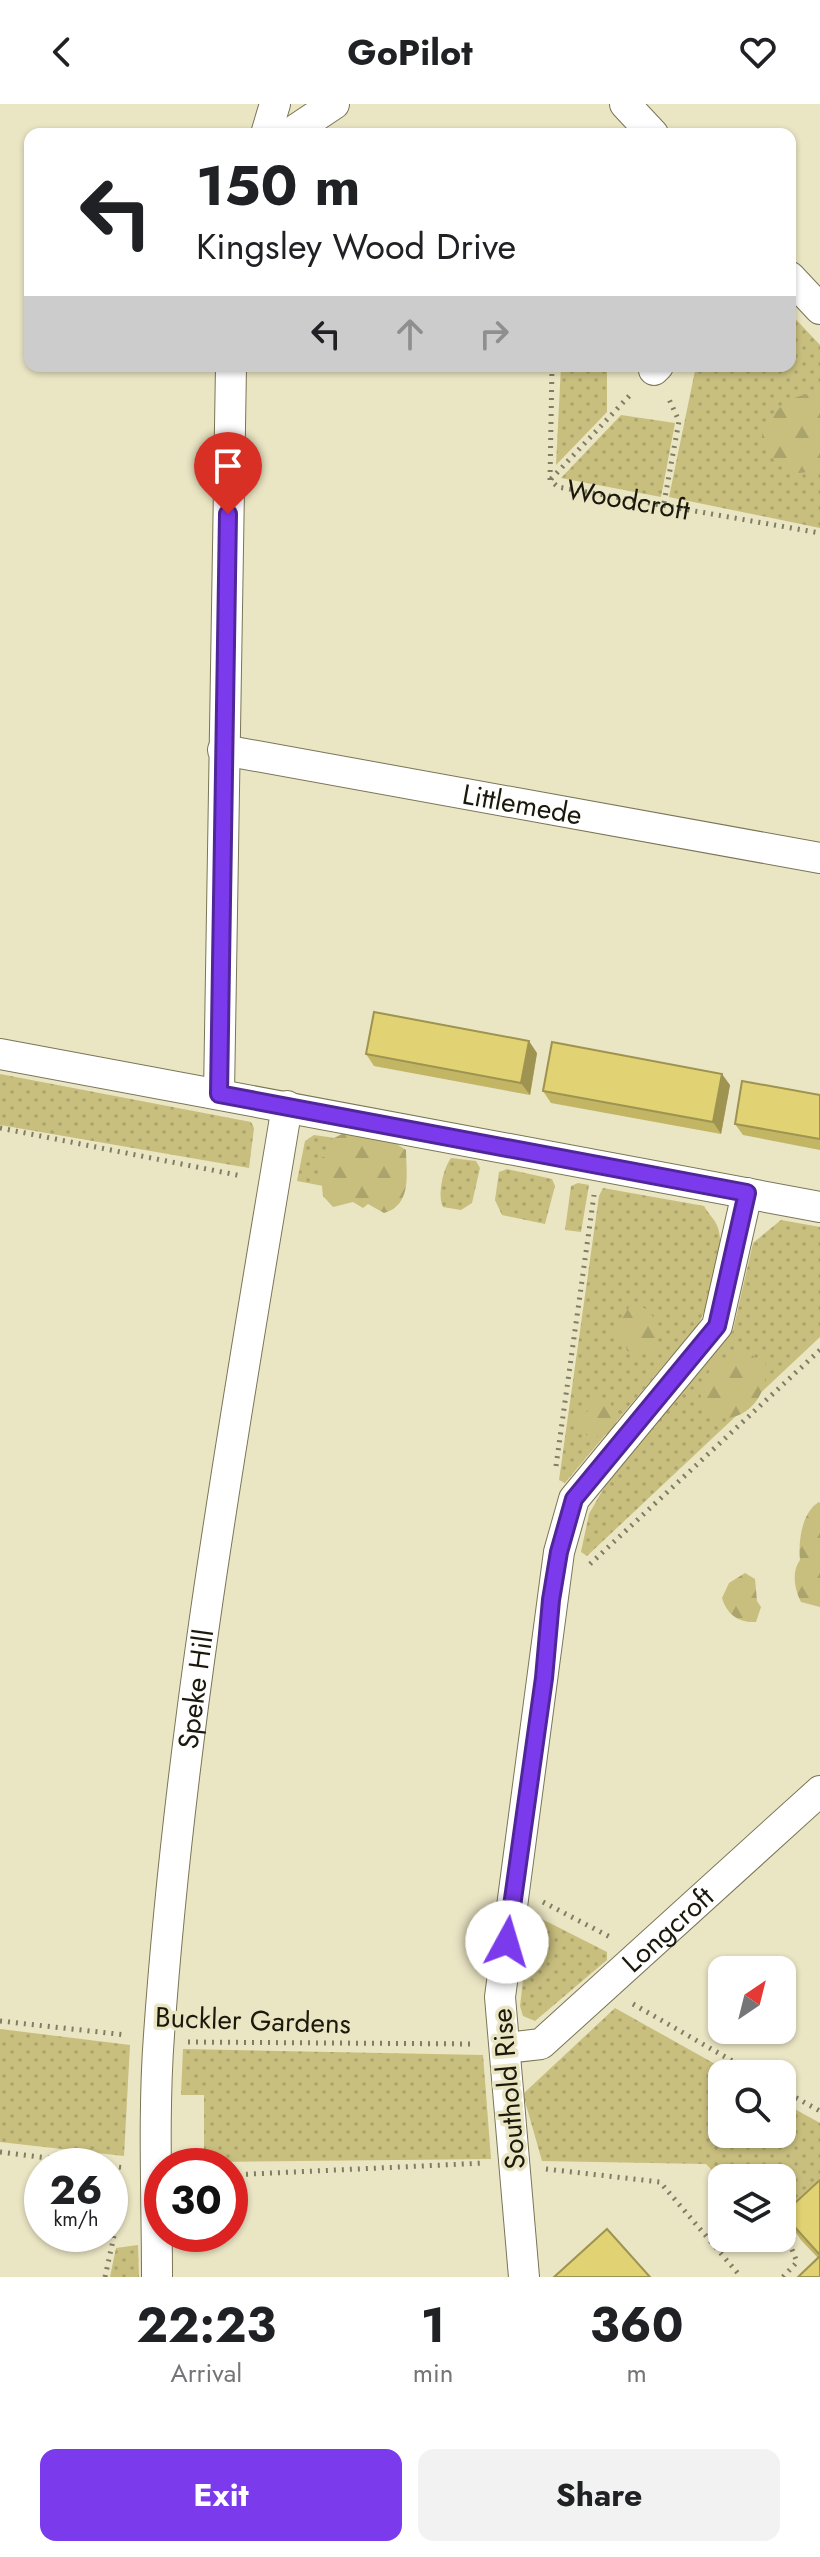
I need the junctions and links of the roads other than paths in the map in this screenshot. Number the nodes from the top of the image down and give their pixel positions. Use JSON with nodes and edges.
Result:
{"nodes":[{"id":1,"x":275,"y":104,"type":"edge"},
{"id":2,"x":334,"y":104,"type":"edge"},
{"id":3,"x":625,"y":104,"type":"edge"},
{"id":4,"x":268,"y":128,"type":"edge"},
{"id":5,"x":298,"y":128,"type":"edge"},
{"id":6,"x":647,"y":128,"type":"edge"},
{"id":7,"x":796,"y":283,"type":"edge"},
{"id":8,"x":820,"y":309,"type":"edge"},
{"id":9,"x":231,"y":372,"type":"edge"},
{"id":10,"x":223,"y":750,"type":"junction"},
{"id":11,"x":820,"y":858,"type":"edge"},
{"id":12,"x":0,"y":1054,"type":"edge"},
{"id":13,"x":219,"y":1094,"type":"junction"},
{"id":14,"x":287,"y":1106,"type":"junction"},
{"id":15,"x":747,"y":1193,"type":"junction"},
{"id":16,"x":820,"y":1207,"type":"edge"},
{"id":17,"x":820,"y":1791,"type":"edge"},
{"id":18,"x":506,"y":2048,"type":"junction"},
{"id":19,"x":157,"y":2277,"type":"edge"},
{"id":20,"x":524,"y":2277,"type":"edge"}],
"edges":[{"from":1,"to":4,"type":"street"},
{"from":2,"to":5,"type":"street"},
{"from":3,"to":6,"type":"street"},
{"from":7,"to":8,"type":"street"},
{"from":9,"to":10,"type":"street"},
{"from":10,"to":11,"type":"street","name":"Littlemede"},
{"from":10,"to":13,"type":"street"},
{"from":12,"to":13,"type":"street"},
{"from":13,"to":14,"type":"street"},
{"from":14,"to":15,"type":"street"},
{"from":14,"to":19,"type":"street","name":"Speke Hill"},
{"from":15,"to":16,"type":"street"},
{"from":15,"to":18,"type":"street","name":"Southold Rise"},
{"from":17,"to":18,"type":"street","name":"Longcroft"},
{"from":18,"to":20,"type":"street","name":"Southold Rise"}]}
